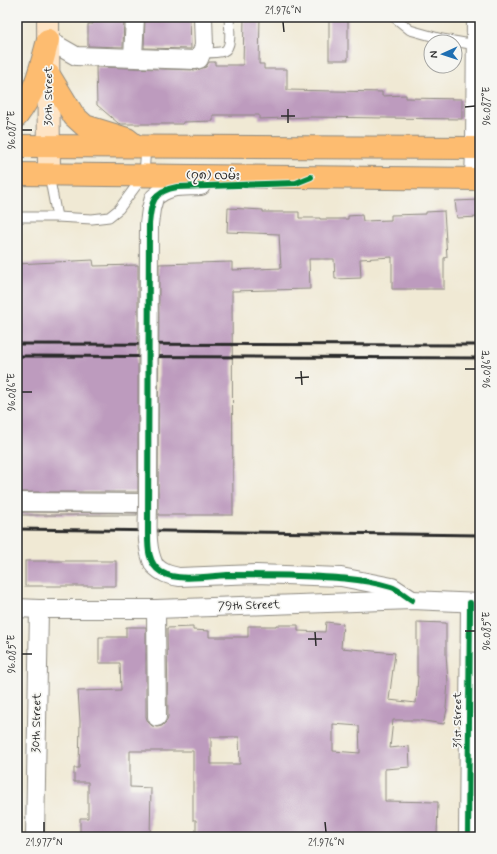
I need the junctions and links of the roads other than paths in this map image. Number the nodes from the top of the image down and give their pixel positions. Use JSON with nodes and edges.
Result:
{"nodes":[{"id":1,"x":48,"y":17,"type":"edge"},
{"id":2,"x":135,"y":17,"type":"edge"},
{"id":3,"x":203,"y":17,"type":"edge"},
{"id":4,"x":229,"y":17,"type":"edge"},
{"id":5,"x":394,"y":17,"type":"edge"},
{"id":6,"x":476,"y":17,"type":"edge"},
{"id":7,"x":48,"y":40,"type":"junction"},
{"id":8,"x":476,"y":45,"type":"junction"},
{"id":9,"x":202,"y":53,"type":"junction"},
{"id":10,"x":133,"y":57,"type":"junction"},
{"id":11,"x":49,"y":75,"type":"junction"},
{"id":12,"x":17,"y":116,"type":"edge"},
{"id":13,"x":17,"y":146,"type":"edge"},
{"id":14,"x":49,"y":146,"type":"junction"},
{"id":15,"x":141,"y":146,"type":"junction"},
{"id":16,"x":478,"y":148,"type":"edge"},
{"id":17,"x":17,"y":174,"type":"edge"},
{"id":18,"x":49,"y":174,"type":"junction"},
{"id":19,"x":144,"y":175,"type":"junction"},
{"id":20,"x":311,"y":177,"type":"junction"},
{"id":21,"x":477,"y":179,"type":"edge"},
{"id":22,"x":17,"y":217,"type":"edge"},
{"id":23,"x":57,"y":217,"type":"junction"},
{"id":24,"x":17,"y":502,"type":"edge"},
{"id":25,"x":148,"y":503,"type":"junction"},
{"id":26,"x":412,"y":600,"type":"junction"},
{"id":27,"x":475,"y":603,"type":"edge"},
{"id":28,"x":17,"y":608,"type":"edge"},
{"id":29,"x":39,"y":609,"type":"junction"},
{"id":30,"x":156,"y":609,"type":"junction"},
{"id":31,"x":157,"y":717,"type":"dead end"},
{"id":32,"x":35,"y":837,"type":"edge"},
{"id":33,"x":468,"y":837,"type":"edge"}],
"edges":[{"from":1,"to":7,"type":"main road","name":"30th Street"},
{"from":2,"to":10,"type":"street"},
{"from":3,"to":9,"type":"street"},
{"from":4,"to":9,"type":"lane"},
{"from":5,"to":8,"type":"lane"},
{"from":6,"to":8,"type":"street"},
{"from":7,"to":10,"type":"street"},
{"from":7,"to":11,"type":"main road","name":"30th Street"},
{"from":7,"to":12,"type":"main road"},
{"from":8,"to":16,"type":"street"},
{"from":9,"to":10,"type":"street"},
{"from":11,"to":14,"type":"main road","name":"30th Street"},
{"from":11,"to":15,"type":"main road"},
{"from":13,"to":14,"type":"main road"},
{"from":14,"to":15,"type":"main road"},
{"from":14,"to":18,"type":"main road","name":"30th Street"},
{"from":15,"to":16,"type":"main road"},
{"from":15,"to":19,"type":"lane"},
{"from":16,"to":21,"type":"street"},
{"from":17,"to":18,"type":"main road","name":"(၇၈) လမ်း"},
{"from":18,"to":19,"type":"main road","name":"(၇၈) လမ်း"},
{"from":18,"to":23,"type":"lane"},
{"from":19,"to":20,"type":"main road","name":"(၇၈) လမ်း"},
{"from":19,"to":23,"type":"lane"},
{"from":20,"to":21,"type":"main road","name":"(၇၈) လမ်း"},
{"from":20,"to":25,"type":"street","bridge":true},
{"from":22,"to":23,"type":"lane"},
{"from":24,"to":25,"type":"street"},
{"from":25,"to":26,"type":"street","bridge":true},
{"from":26,"to":27,"type":"street","name":"79th Street"},
{"from":26,"to":30,"type":"street","name":"79th Street"},
{"from":27,"to":33,"type":"street","name":"31st Street"},
{"from":28,"to":29,"type":"street","name":"79th Street"},
{"from":29,"to":30,"type":"street","name":"79th Street"},
{"from":29,"to":32,"type":"street","name":"30th Street"},
{"from":30,"to":31,"type":"street"}]}
